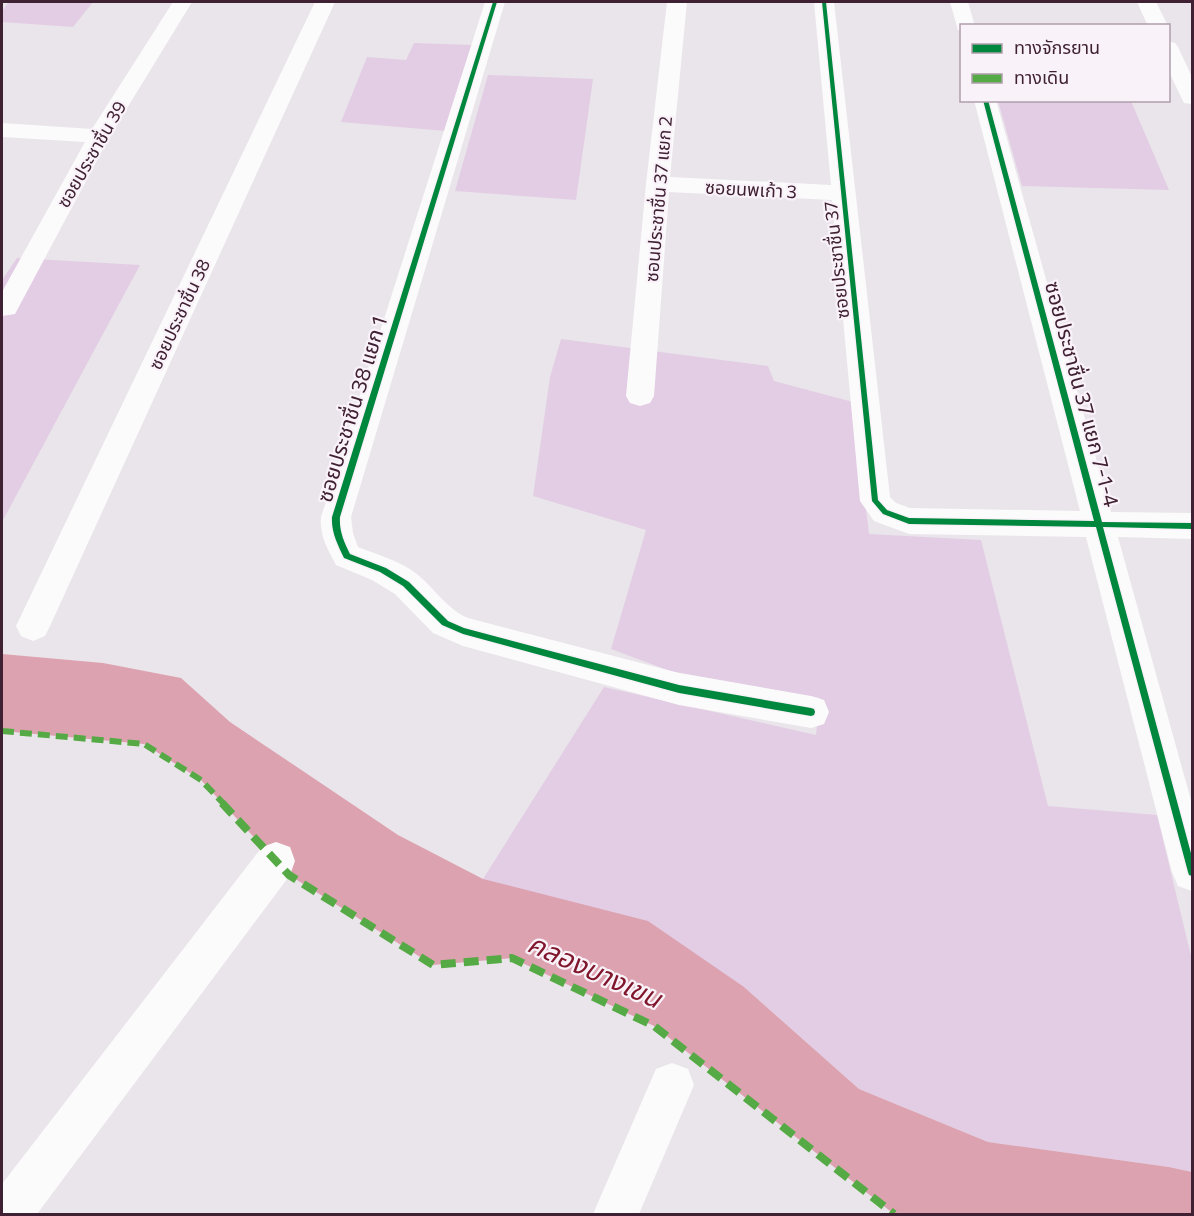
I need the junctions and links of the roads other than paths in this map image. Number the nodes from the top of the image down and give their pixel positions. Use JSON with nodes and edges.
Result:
{"nodes":[{"id":1,"x":182,"y":2,"type":"edge"},
{"id":2,"x":325,"y":2,"type":"edge"},
{"id":3,"x":495,"y":2,"type":"edge"},
{"id":4,"x":678,"y":2,"type":"edge"},
{"id":5,"x":824,"y":2,"type":"edge"},
{"id":6,"x":959,"y":2,"type":"edge"},
{"id":7,"x":1147,"y":2,"type":"edge"},
{"id":8,"x":964,"y":24,"type":"edge"},
{"id":9,"x":1157,"y":24,"type":"edge"},
{"id":10,"x":1170,"y":51,"type":"edge"},
{"id":11,"x":1192,"y":98,"type":"edge"},
{"id":12,"x":986,"y":102,"type":"edge"},
{"id":13,"x":2,"y":130,"type":"edge"},
{"id":14,"x":99,"y":136,"type":"junction"},
{"id":15,"x":658,"y":184,"type":"junction"},
{"id":16,"x":844,"y":193,"type":"junction"},
{"id":17,"x":6,"y":308,"type":"dead end"},
{"id":18,"x":640,"y":396,"type":"dead end"},
{"id":19,"x":1099,"y":523,"type":"junction"},
{"id":20,"x":1192,"y":526,"type":"edge"},
{"id":21,"x":33,"y":626,"type":"dead end"},
{"id":22,"x":811,"y":712,"type":"dead end"},
{"id":23,"x":276,"y":861,"type":"dead end"},
{"id":24,"x":1192,"y":872,"type":"edge"},
{"id":25,"x":672,"y":1085,"type":"dead end"},
{"id":26,"x":8,"y":1215,"type":"edge"},
{"id":27,"x":616,"y":1215,"type":"edge"}],
"edges":[{"from":1,"to":14,"type":"street","name":"ซอยประชาชื่น 39"},
{"from":2,"to":21,"type":"street","name":"ซอยประชาชื่น 38"},
{"from":3,"to":22,"type":"street","name":"ซอยประชาชื่น 38 แยก 1"},
{"from":4,"to":15,"type":"street","name":"ซอนประชาชื่น 37 แยก 2"},
{"from":5,"to":16,"type":"street","name":"ซอยประชาชื่น 37"},
{"from":6,"to":8,"type":"street"},
{"from":7,"to":9,"type":"street"},
{"from":10,"to":11,"type":"street"},
{"from":12,"to":19,"type":"street","name":"ซอยประชาชื่น 37 แยก 7-1-4"},
{"from":13,"to":14,"type":"street"},
{"from":14,"to":17,"type":"street","name":"ซอยประชาชื่น 39"},
{"from":15,"to":16,"type":"street","name":"ซอยนพเก้า 3"},
{"from":15,"to":18,"type":"street","name":"ซอนประชาชื่น 37 แยก 2"},
{"from":16,"to":19,"type":"street","name":"ซอยประชาชื่น 37"},
{"from":19,"to":20,"type":"street"},
{"from":19,"to":24,"type":"street","name":"ซอยประชาชื่น 37 แยก 7-1-4"},
{"from":23,"to":26,"type":"street"},
{"from":25,"to":27,"type":"street"}]}
